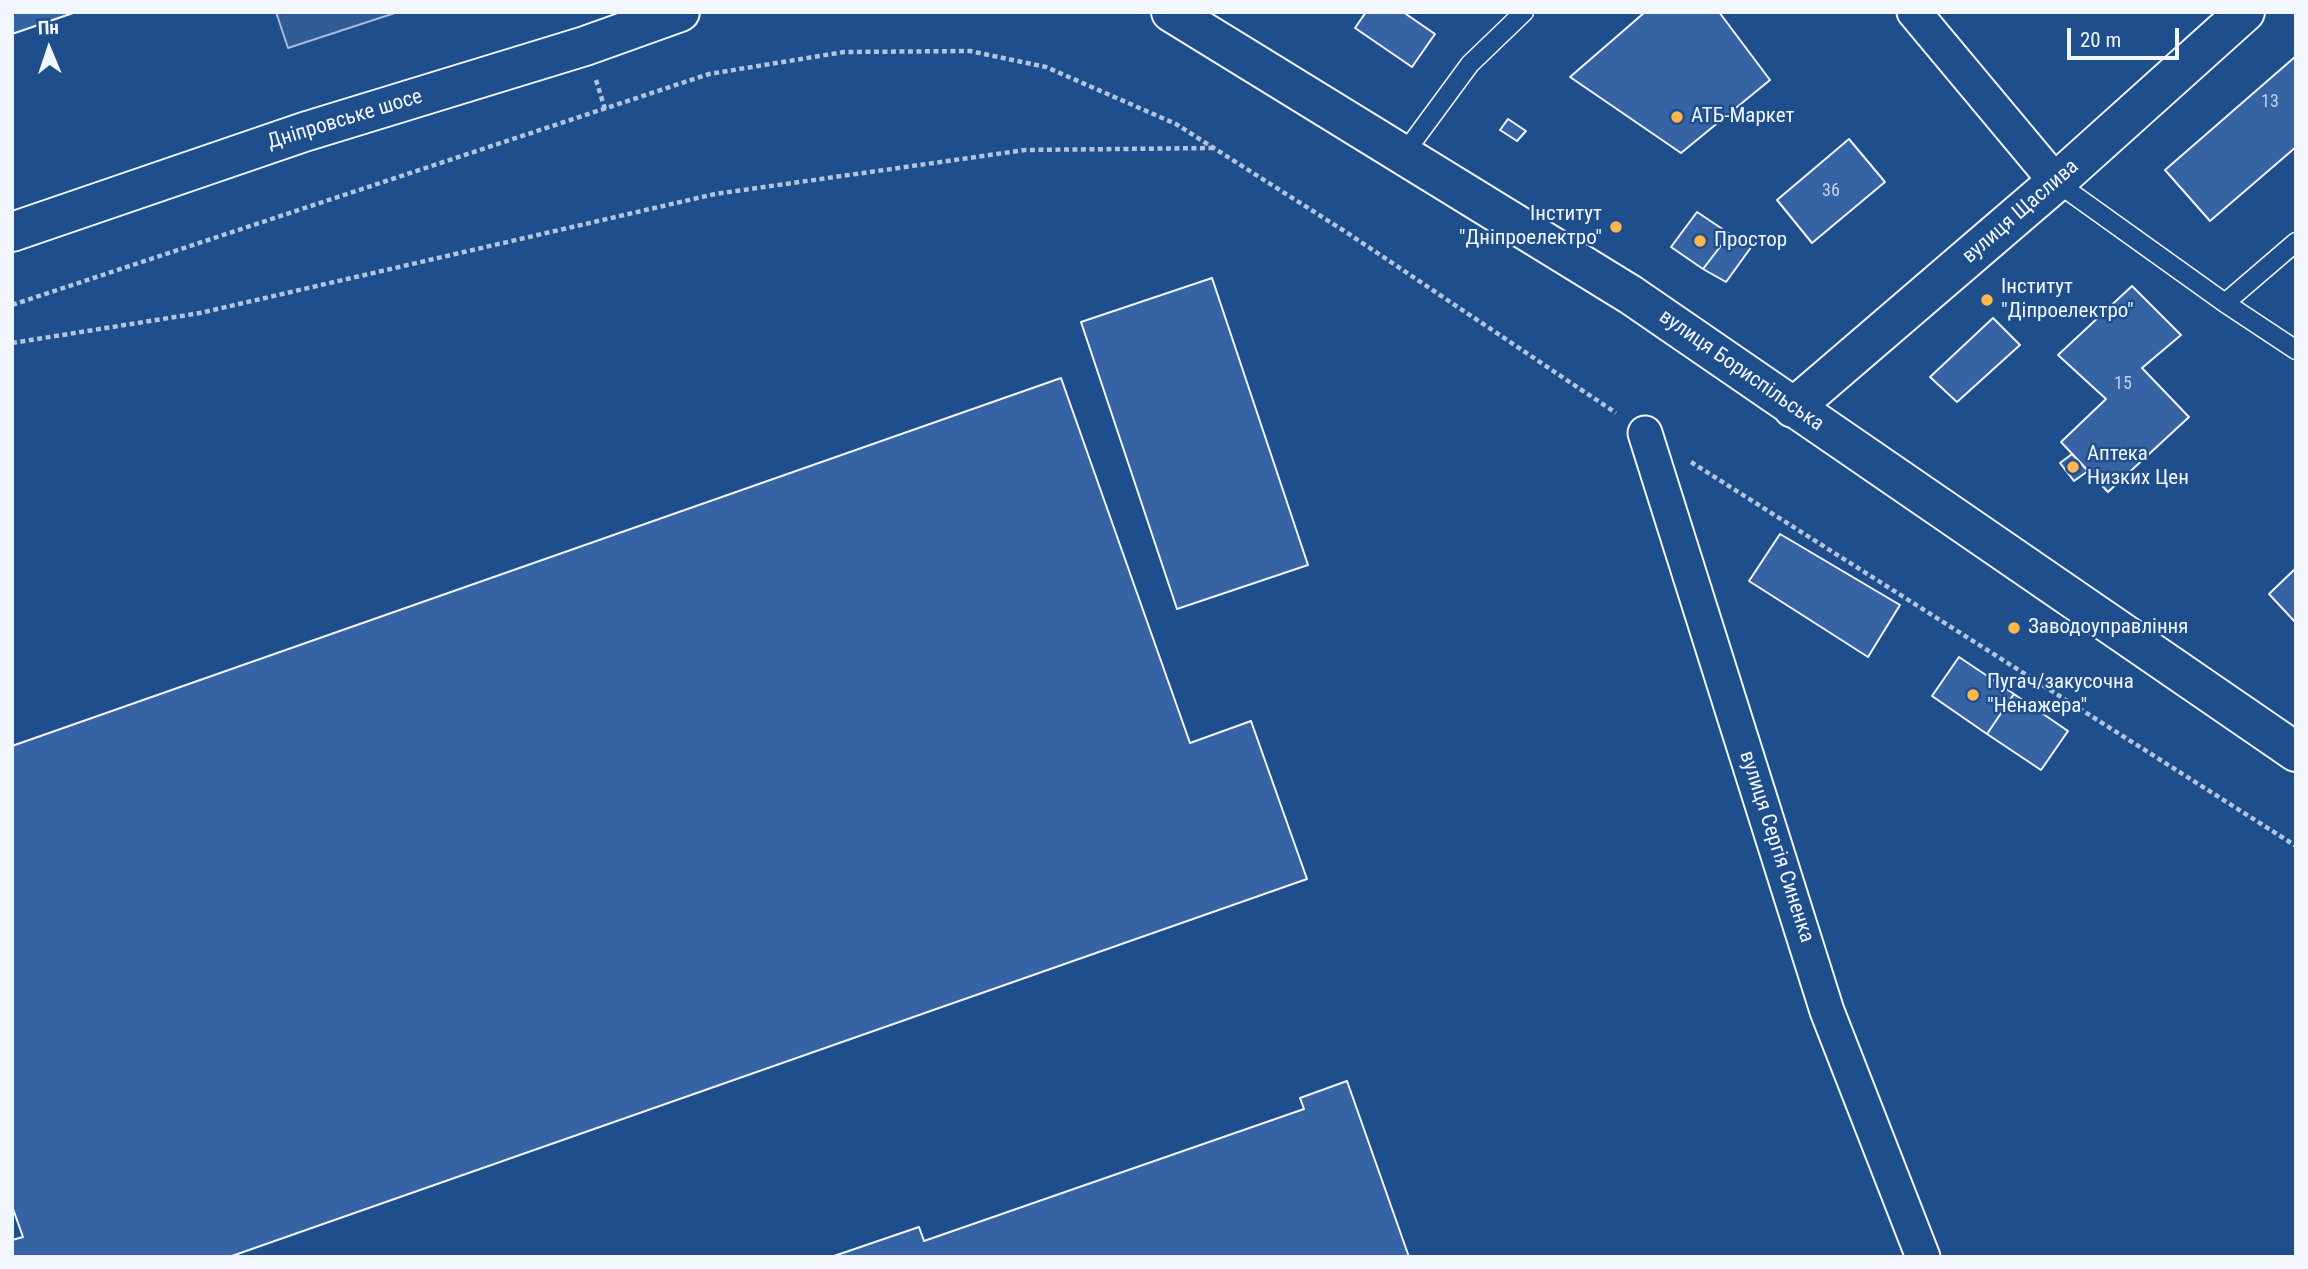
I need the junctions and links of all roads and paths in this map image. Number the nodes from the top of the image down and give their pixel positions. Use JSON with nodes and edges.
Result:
{"nodes":[{"id":1,"x":680,"y":12,"type":"edge"},
{"id":2,"x":1171,"y":12,"type":"edge"},
{"id":3,"x":1524,"y":12,"type":"edge"},
{"id":4,"x":1914,"y":12,"type":"edge"},
{"id":5,"x":2245,"y":12,"type":"edge"},
{"id":6,"x":1214,"y":148,"type":"junction"},
{"id":7,"x":1403,"y":155,"type":"junction"},
{"id":8,"x":2056,"y":182,"type":"junction"},
{"id":9,"x":12,"y":232,"type":"edge"},
{"id":10,"x":2296,"y":242,"type":"edge"},
{"id":11,"x":2225,"y":303,"type":"junction"},
{"id":12,"x":12,"y":304,"type":"edge"},
{"id":13,"x":12,"y":343,"type":"edge"},
{"id":14,"x":2296,"y":350,"type":"edge"},
{"id":15,"x":1793,"y":408,"type":"junction"},
{"id":16,"x":1645,"y":433,"type":"junction"},
{"id":17,"x":2296,"y":752,"type":"edge"},
{"id":18,"x":2296,"y":846,"type":"edge"},
{"id":19,"x":1923,"y":1257,"type":"edge"}],
"edges":[{"from":1,"to":9,"type":"main road","name":"Дніпровське шосе"},
{"from":2,"to":7,"type":"main road","name":"вулиця Бориспільська"},
{"from":3,"to":7,"type":"lane"},
{"from":4,"to":8,"type":"street"},
{"from":5,"to":8,"type":"main road","name":"вулиця Щаслива"},
{"from":6,"to":12,"type":"path"},
{"from":6,"to":13,"type":"path"},
{"from":6,"to":16,"type":"path"},
{"from":7,"to":15,"type":"main road","name":"вулиця Бориспільська"},
{"from":8,"to":11,"type":"lane"},
{"from":8,"to":15,"type":"main road","name":"вулиця Щаслива"},
{"from":10,"to":11,"type":"lane"},
{"from":11,"to":14,"type":"lane"},
{"from":15,"to":17,"type":"main road","name":"вулиця Бориспільська"},
{"from":16,"to":18,"type":"path"},
{"from":16,"to":19,"type":"street","name":"вулиця Сергія Синенка"}]}
